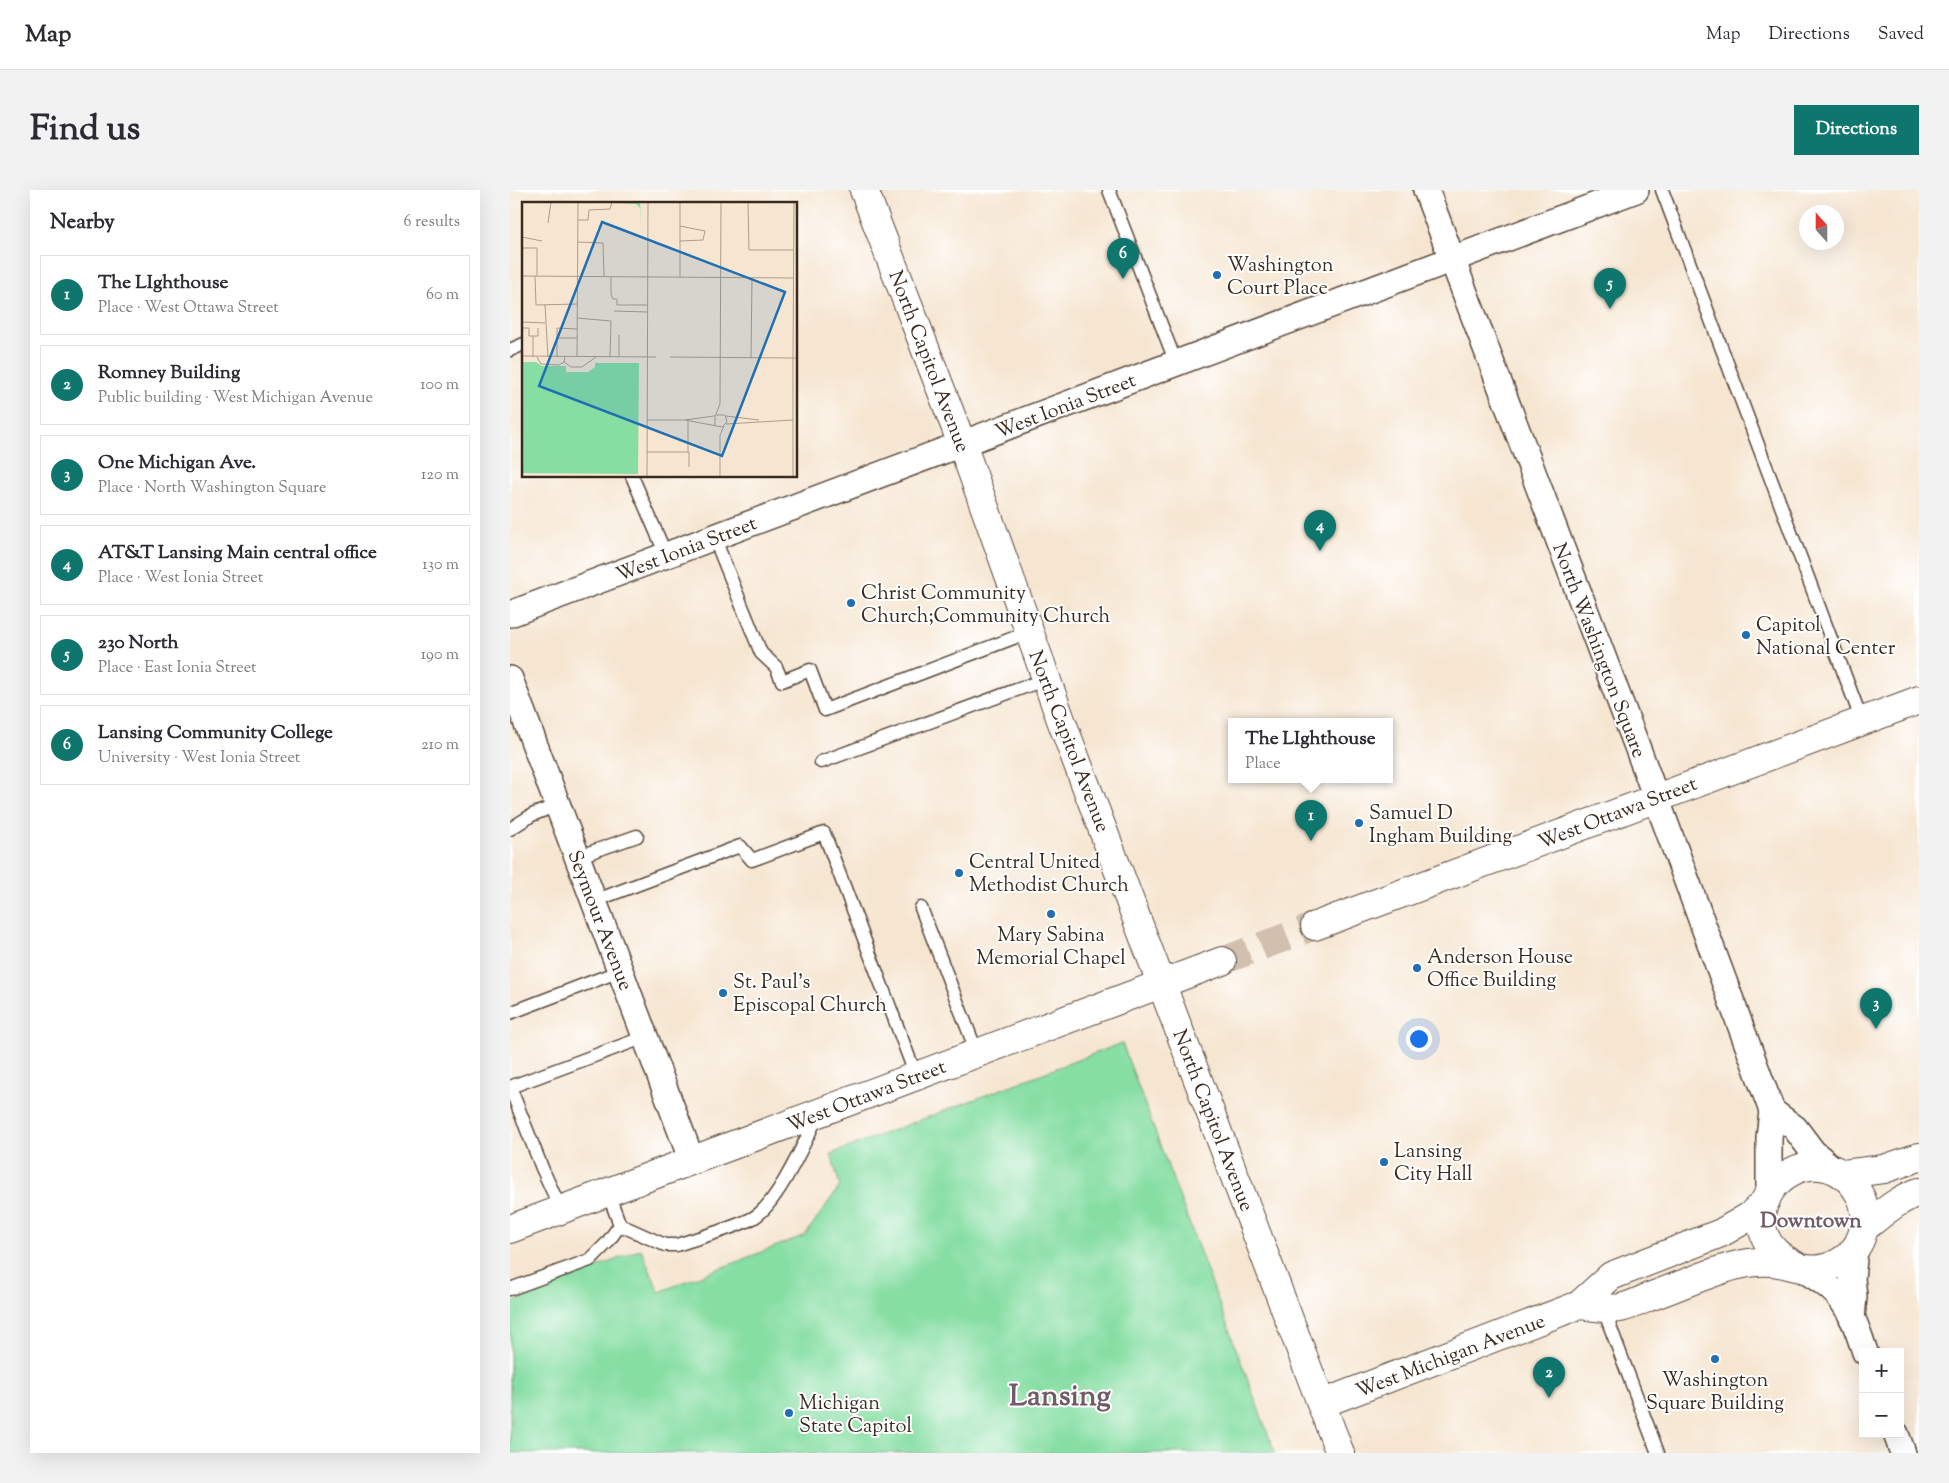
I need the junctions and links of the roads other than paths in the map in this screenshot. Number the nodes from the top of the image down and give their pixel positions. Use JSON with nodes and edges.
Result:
{"nodes":[{"id":1,"x":864,"y":190,"type":"edge"},
{"id":2,"x":1109,"y":190,"type":"edge"},
{"id":3,"x":1426,"y":190,"type":"edge"},
{"id":4,"x":1636,"y":190,"type":"edge"},
{"id":5,"x":1662,"y":190,"type":"edge"},
{"id":6,"x":1451,"y":259,"type":"junction"},
{"id":7,"x":522,"y":345,"type":"edge"},
{"id":8,"x":510,"y":350,"type":"edge"},
{"id":9,"x":1176,"y":363,"type":"junction"},
{"id":10,"x":962,"y":444,"type":"junction"},
{"id":11,"x":633,"y":478,"type":"edge"},
{"id":12,"x":714,"y":537,"type":"junction"},
{"id":13,"x":666,"y":555,"type":"junction"},
{"id":14,"x":510,"y":614,"type":"edge"},
{"id":15,"x":1030,"y":632,"type":"junction"},
{"id":16,"x":510,"y":679,"type":"edge"},
{"id":17,"x":1046,"y":679,"type":"junction"},
{"id":18,"x":1919,"y":700,"type":"edge"},
{"id":19,"x":1862,"y":721,"type":"junction"},
{"id":20,"x":820,"y":762,"type":"dead end"},
{"id":21,"x":1656,"y":797,"type":"junction"},
{"id":22,"x":558,"y":805,"type":"junction"},
{"id":23,"x":510,"y":829,"type":"edge"},
{"id":24,"x":637,"y":836,"type":"dead end"},
{"id":25,"x":577,"y":858,"type":"junction"},
{"id":26,"x":594,"y":901,"type":"junction"},
{"id":27,"x":921,"y":908,"type":"dead end"},
{"id":28,"x":1315,"y":926,"type":"tunnel mouth"},
{"id":29,"x":1222,"y":961,"type":"tunnel mouth"},
{"id":30,"x":620,"y":971,"type":"junction"},
{"id":31,"x":1162,"y":984,"type":"junction"},
{"id":32,"x":510,"y":1013,"type":"edge"},
{"id":33,"x":645,"y":1036,"type":"junction"},
{"id":34,"x":977,"y":1053,"type":"junction"},
{"id":35,"x":916,"y":1076,"type":"junction"},
{"id":36,"x":510,"y":1087,"type":"edge"},
{"id":37,"x":1772,"y":1111,"type":"junction"},
{"id":38,"x":819,"y":1113,"type":"junction"},
{"id":39,"x":1919,"y":1157,"type":"edge"},
{"id":40,"x":692,"y":1161,"type":"junction"},
{"id":41,"x":1838,"y":1172,"type":"junction"},
{"id":42,"x":608,"y":1192,"type":"junction"},
{"id":43,"x":1919,"y":1192,"type":"edge"},
{"id":44,"x":1768,"y":1195,"type":"junction"},
{"id":45,"x":561,"y":1210,"type":"junction"},
{"id":46,"x":620,"y":1225,"type":"junction"},
{"id":47,"x":510,"y":1229,"type":"edge"},
{"id":48,"x":1860,"y":1238,"type":"junction"},
{"id":49,"x":1798,"y":1267,"type":"junction"},
{"id":50,"x":510,"y":1289,"type":"edge"},
{"id":51,"x":1591,"y":1306,"type":"junction"},
{"id":52,"x":1852,"y":1318,"type":"junction"},
{"id":53,"x":1863,"y":1348,"type":"edge"},
{"id":54,"x":1321,"y":1404,"type":"junction"},
{"id":55,"x":1897,"y":1438,"type":"edge"},
{"id":56,"x":1340,"y":1453,"type":"edge"},
{"id":57,"x":1658,"y":1453,"type":"edge"},
{"id":58,"x":1903,"y":1453,"type":"edge"}],
"edges":[{"from":1,"to":10,"type":"street","name":"North Capitol Avenue"},
{"from":2,"to":9,"type":"lane"},
{"from":3,"to":6,"type":"street","name":"North Washington Square"},
{"from":4,"to":6,"type":"street","name":"West Ionia Street"},
{"from":5,"to":19,"type":"lane"},
{"from":6,"to":9,"type":"street","name":"West Ionia Street"},
{"from":6,"to":21,"type":"street","name":"North Washington Square"},
{"from":7,"to":8,"type":"lane"},
{"from":9,"to":10,"type":"street","name":"West Ionia Street"},
{"from":10,"to":12,"type":"street","name":"West Ionia Street"},
{"from":10,"to":15,"type":"street","name":"North Capitol Avenue"},
{"from":11,"to":13,"type":"lane"},
{"from":12,"to":13,"type":"street","name":"West Ionia Street"},
{"from":12,"to":15,"type":"lane"},
{"from":13,"to":14,"type":"street","name":"West Ionia Street"},
{"from":15,"to":17,"type":"street","name":"North Capitol Avenue"},
{"from":16,"to":22,"type":"street","name":"Seymour Avenue"},
{"from":17,"to":20,"type":"lane"},
{"from":17,"to":31,"type":"street","name":"North Capitol Avenue"},
{"from":18,"to":19,"type":"street","name":"West Ottawa Street"},
{"from":19,"to":21,"type":"street","name":"West Ottawa Street"},
{"from":21,"to":28,"type":"street","name":"West Ottawa Street"},
{"from":21,"to":37,"type":"street","name":"North Washington Square"},
{"from":22,"to":23,"type":"lane"},
{"from":22,"to":25,"type":"street","name":"Seymour Avenue"},
{"from":24,"to":25,"type":"lane"},
{"from":25,"to":26,"type":"street","name":"Seymour Avenue"},
{"from":26,"to":30,"type":"street","name":"Seymour Avenue"},
{"from":26,"to":35,"type":"lane"},
{"from":27,"to":34,"type":"lane"},
{"from":29,"to":31,"type":"street","name":"West Ottawa Street"},
{"from":30,"to":32,"type":"lane"},
{"from":30,"to":33,"type":"street","name":"Seymour Avenue"},
{"from":31,"to":34,"type":"street","name":"West Ottawa Street"},
{"from":31,"to":54,"type":"street","name":"North Capitol Avenue"},
{"from":33,"to":36,"type":"lane"},
{"from":33,"to":40,"type":"street","name":"Seymour Avenue"},
{"from":34,"to":35,"type":"street","name":"West Ottawa Street"},
{"from":35,"to":38,"type":"street","name":"West Ottawa Street"},
{"from":36,"to":45,"type":"lane"},
{"from":37,"to":41,"type":"street"},
{"from":37,"to":44,"type":"street"},
{"from":38,"to":40,"type":"street","name":"West Ottawa Street"},
{"from":38,"to":46,"type":"lane"},
{"from":39,"to":41,"type":"street"},
{"from":40,"to":42,"type":"street","name":"West Ottawa Street"},
{"from":41,"to":44,"type":"street"},
{"from":41,"to":48,"type":"street"},
{"from":42,"to":45,"type":"street","name":"West Ottawa Street"},
{"from":42,"to":46,"type":"lane"},
{"from":43,"to":48,"type":"street"},
{"from":44,"to":49,"type":"street"},
{"from":44,"to":51,"type":"street","name":"West Michigan Avenue"},
{"from":45,"to":47,"type":"street","name":"West Ottawa Street"},
{"from":46,"to":50,"type":"lane"},
{"from":48,"to":49,"type":"street"},
{"from":48,"to":52,"type":"street"},
{"from":49,"to":51,"type":"street","name":"West Michigan Avenue"},
{"from":49,"to":52,"type":"street"},
{"from":51,"to":54,"type":"street","name":"West Michigan Avenue"},
{"from":51,"to":57,"type":"lane"},
{"from":52,"to":53,"type":"street"},
{"from":54,"to":56,"type":"street","name":"North Capitol Avenue"},
{"from":55,"to":58,"type":"street"}]}
